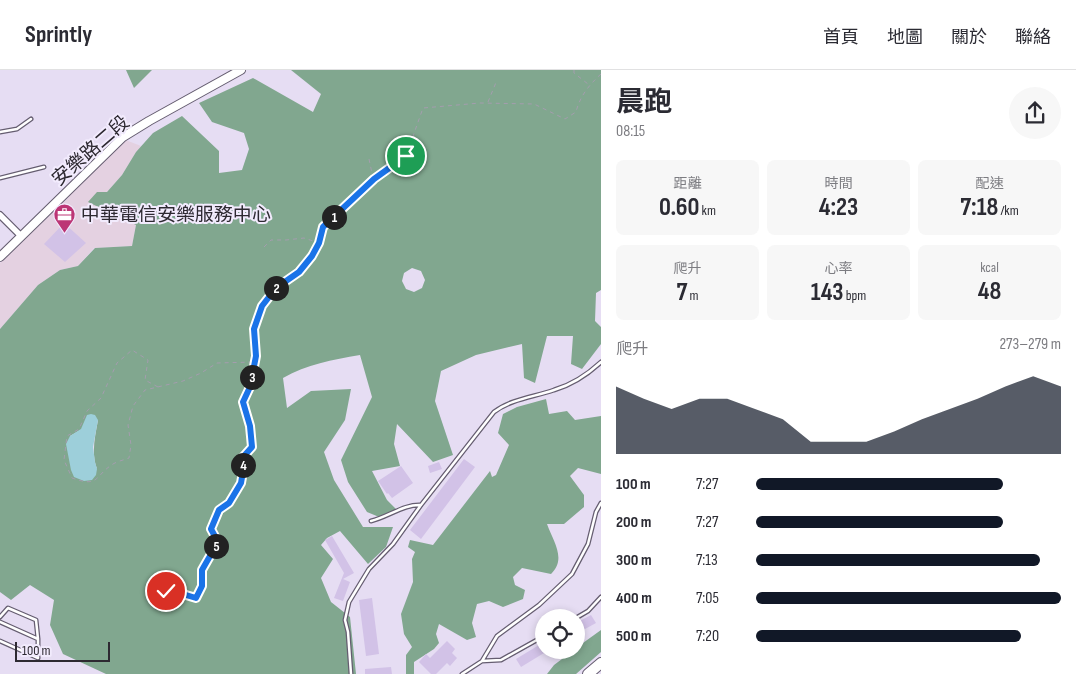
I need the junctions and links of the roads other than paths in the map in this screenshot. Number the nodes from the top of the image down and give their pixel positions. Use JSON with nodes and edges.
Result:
{"nodes":[{"id":1,"x":242,"y":70,"type":"edge"},
{"id":2,"x":31,"y":119,"type":"dead end"},
{"id":3,"x":0,"y":132,"type":"edge"},
{"id":4,"x":44,"y":167,"type":"dead end"},
{"id":5,"x":0,"y":178,"type":"edge"},
{"id":6,"x":0,"y":215,"type":"edge"},
{"id":7,"x":21,"y":236,"type":"junction"},
{"id":8,"x":0,"y":257,"type":"edge"},
{"id":9,"x":601,"y":362,"type":"edge"},
{"id":10,"x":601,"y":503,"type":"edge"},
{"id":11,"x":421,"y":505,"type":"junction"},
{"id":12,"x":371,"y":521,"type":"dead end"},
{"id":13,"x":601,"y":597,"type":"edge"},
{"id":14,"x":585,"y":613,"type":"edge"},
{"id":15,"x":0,"y":617,"type":"edge"},
{"id":16,"x":0,"y":622,"type":"edge"},
{"id":17,"x":38,"y":639,"type":"junction"},
{"id":18,"x":0,"y":641,"type":"edge"},
{"id":19,"x":535,"y":641,"type":"edge"},
{"id":20,"x":482,"y":661,"type":"junction"},
{"id":21,"x":601,"y":663,"type":"edge"},
{"id":22,"x":352,"y":674,"type":"edge"},
{"id":23,"x":462,"y":674,"type":"edge"},
{"id":24,"x":588,"y":674,"type":"edge"}],
"edges":[{"from":1,"to":7,"type":"street","name":"安樂路二段"},
{"from":2,"to":3,"type":"lane"},
{"from":4,"to":5,"type":"lane"},
{"from":6,"to":7,"type":"street"},
{"from":7,"to":8,"type":"street","name":"安樂路二段"},
{"from":9,"to":11,"type":"lane"},
{"from":10,"to":20,"type":"lane"},
{"from":11,"to":12,"type":"lane"},
{"from":11,"to":22,"type":"lane"},
{"from":13,"to":14,"type":"lane"},
{"from":15,"to":17,"type":"lane"},
{"from":16,"to":17,"type":"lane"},
{"from":17,"to":18,"type":"lane"},
{"from":19,"to":20,"type":"lane"},
{"from":20,"to":23,"type":"lane"},
{"from":21,"to":24,"type":"highway"}]}
